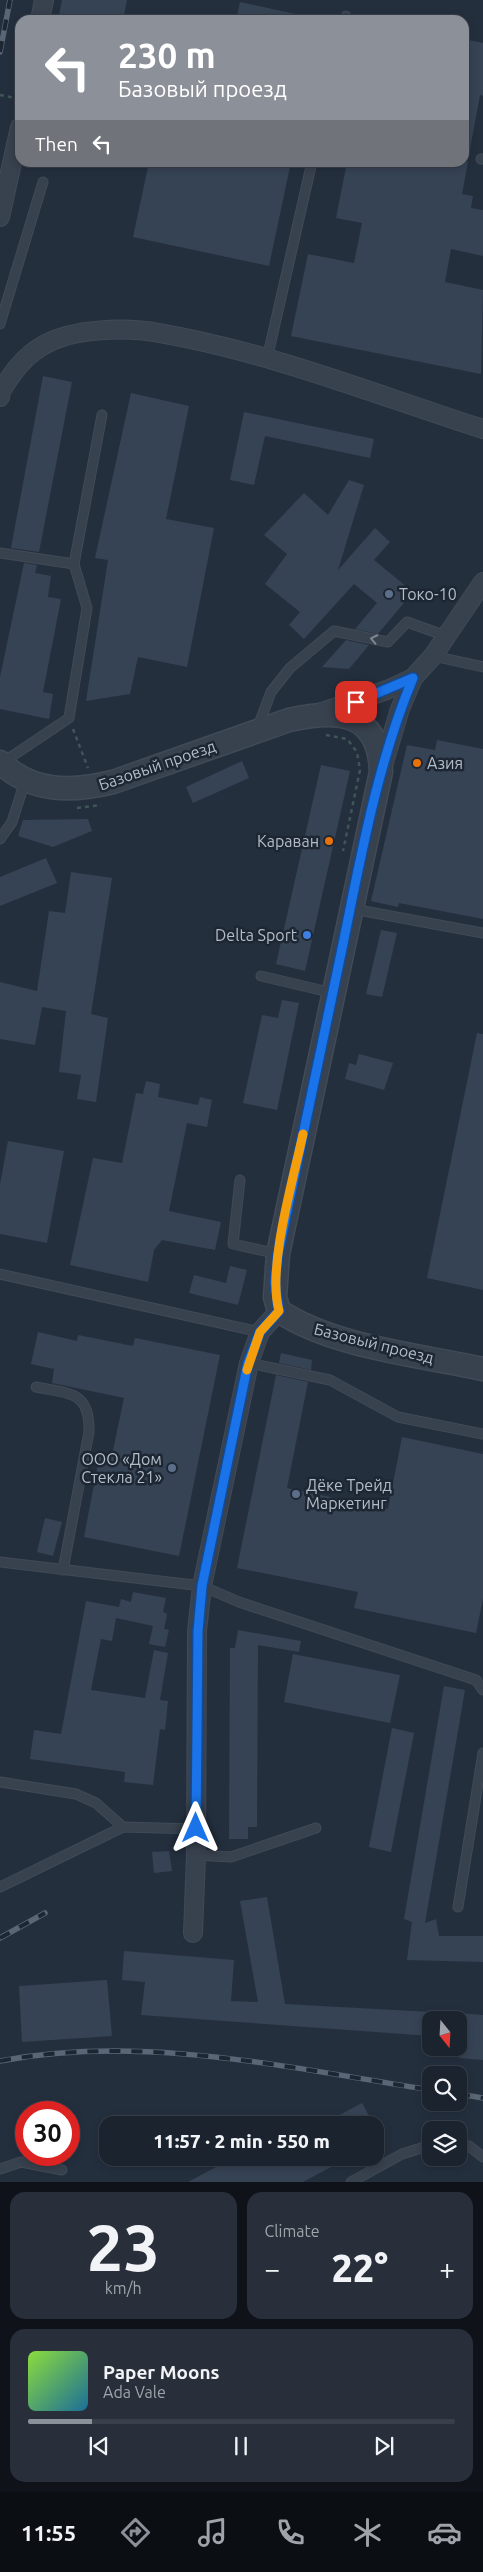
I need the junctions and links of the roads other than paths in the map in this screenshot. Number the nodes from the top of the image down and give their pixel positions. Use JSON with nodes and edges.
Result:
{"nodes":[{"id":1,"x":44,"y":0,"type":"edge"},
{"id":2,"x":41,"y":15,"type":"edge"},
{"id":3,"x":15,"y":150,"type":"edge"},
{"id":4,"x":311,"y":167,"type":"edge"},
{"id":5,"x":43,"y":182,"type":"dead end"},
{"id":6,"x":0,"y":217,"type":"edge"},
{"id":7,"x":0,"y":324,"type":"edge"},
{"id":8,"x":267,"y":359,"type":"junction"},
{"id":9,"x":0,"y":392,"type":"edge"},
{"id":10,"x":102,"y":415,"type":"dead end"},
{"id":11,"x":483,"y":429,"type":"edge"},
{"id":12,"x":0,"y":553,"type":"edge"},
{"id":13,"x":74,"y":564,"type":"junction"},
{"id":14,"x":483,"y":582,"type":"edge"},
{"id":15,"x":446,"y":636,"type":"junction"},
{"id":16,"x":433,"y":656,"type":"junction"},
{"id":17,"x":483,"y":667,"type":"edge"},
{"id":18,"x":413,"y":678,"type":"junction"},
{"id":19,"x":320,"y":724,"type":"junction"},
{"id":20,"x":257,"y":729,"type":"junction"},
{"id":21,"x":1,"y":763,"type":"edge"},
{"id":22,"x":381,"y":772,"type":"junction"},
{"id":23,"x":25,"y":780,"type":"junction"},
{"id":24,"x":0,"y":839,"type":"edge"},
{"id":25,"x":350,"y":908,"type":"junction"},
{"id":26,"x":483,"y":933,"type":"edge"},
{"id":27,"x":261,"y":976,"type":"dead end"},
{"id":28,"x":333,"y":993,"type":"junction"},
{"id":29,"x":240,"y":1180,"type":"dead end"},
{"id":30,"x":278,"y":1254,"type":"junction"},
{"id":31,"x":0,"y":1274,"type":"edge"},
{"id":32,"x":279,"y":1311,"type":"junction"},
{"id":33,"x":260,"y":1332,"type":"junction"},
{"id":34,"x":248,"y":1363,"type":"junction"},
{"id":35,"x":483,"y":1369,"type":"edge"},
{"id":36,"x":36,"y":1387,"type":"dead end"},
{"id":37,"x":483,"y":1434,"type":"edge"},
{"id":38,"x":0,"y":1562,"type":"edge"},
{"id":39,"x":63,"y":1570,"type":"junction"},
{"id":40,"x":202,"y":1586,"type":"junction"},
{"id":41,"x":483,"y":1690,"type":"edge"},
{"id":42,"x":483,"y":1753,"type":"edge"},
{"id":43,"x":0,"y":1782,"type":"edge"},
{"id":44,"x":123,"y":1827,"type":"junction"},
{"id":45,"x":196,"y":1828,"type":"junction"},
{"id":46,"x":316,"y":1828,"type":"dead end"},
{"id":47,"x":196,"y":1855,"type":"junction"},
{"id":48,"x":0,"y":1887,"type":"edge"},
{"id":49,"x":458,"y":1907,"type":"dead end"},
{"id":50,"x":193,"y":1933,"type":"dead end"},
{"id":51,"x":467,"y":2146,"type":"edge"},
{"id":52,"x":422,"y":2148,"type":"edge"},
{"id":53,"x":483,"y":2157,"type":"edge"},
{"id":54,"x":0,"y":2168,"type":"edge"},
{"id":55,"x":62,"y":2170,"type":"dead end"},
{"id":56,"x":351,"y":2182,"type":"edge"}],
"edges":[{"from":1,"to":2,"type":"street"},
{"from":3,"to":6,"type":"street"},
{"from":4,"to":8,"type":"lane"},
{"from":5,"to":7,"type":"lane"},
{"from":8,"to":9,"type":"street"},
{"from":8,"to":11,"type":"street"},
{"from":10,"to":13,"type":"lane"},
{"from":12,"to":13,"type":"lane"},
{"from":13,"to":21,"type":"lane"},
{"from":14,"to":15,"type":"street","name":"Базовый проезд"},
{"from":15,"to":16,"type":"street","name":"Базовый проезд"},
{"from":15,"to":20,"type":"lane","one_way":true},
{"from":16,"to":17,"type":"lane"},
{"from":16,"to":18,"type":"street","name":"Базовый проезд"},
{"from":18,"to":19,"type":"street","name":"Базовый проезд"},
{"from":18,"to":22,"type":"street","name":"Базовый проезд"},
{"from":19,"to":20,"type":"street","name":"Базовый проезд"},
{"from":19,"to":22,"type":"street","name":"Базовый проезд"},
{"from":20,"to":23,"type":"street","name":"Базовый проезд"},
{"from":21,"to":23,"type":"street","name":"Базовый проезд"},
{"from":22,"to":25,"type":"street","name":"Базовый проезд"},
{"from":23,"to":24,"type":"lane"},
{"from":25,"to":26,"type":"lane"},
{"from":25,"to":28,"type":"street","name":"Базовый проезд"},
{"from":27,"to":28,"type":"lane"},
{"from":28,"to":30,"type":"street","name":"Базовый проезд"},
{"from":29,"to":30,"type":"lane"},
{"from":30,"to":32,"type":"street","name":"Базовый проезд"},
{"from":31,"to":33,"type":"lane"},
{"from":32,"to":33,"type":"street"},
{"from":32,"to":35,"type":"street","name":"Базовый проезд"},
{"from":33,"to":34,"type":"street"},
{"from":34,"to":37,"type":"lane"},
{"from":34,"to":40,"type":"street"},
{"from":36,"to":39,"type":"lane"},
{"from":38,"to":39,"type":"lane"},
{"from":39,"to":40,"type":"lane"},
{"from":40,"to":41,"type":"lane"},
{"from":40,"to":45,"type":"street"},
{"from":42,"to":49,"type":"lane"},
{"from":43,"to":44,"type":"lane"},
{"from":44,"to":45,"type":"lane"},
{"from":44,"to":48,"type":"lane"},
{"from":45,"to":47,"type":"street"},
{"from":46,"to":47,"type":"lane"},
{"from":47,"to":50,"type":"street"},
{"from":51,"to":53,"type":"lane"},
{"from":52,"to":56,"type":"lane"},
{"from":54,"to":55,"type":"lane"}]}
